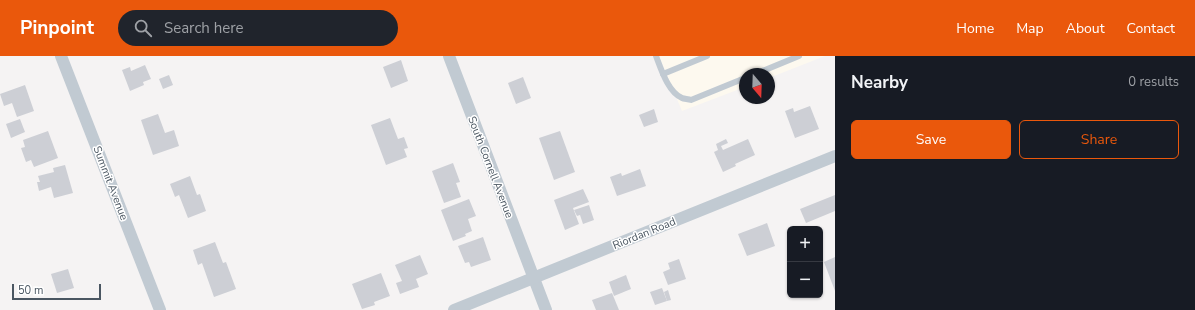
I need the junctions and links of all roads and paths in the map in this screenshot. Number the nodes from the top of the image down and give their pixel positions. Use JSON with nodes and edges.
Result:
{"nodes":[{"id":1,"x":61,"y":56,"type":"edge"},
{"id":2,"x":449,"y":56,"type":"edge"},
{"id":3,"x":656,"y":56,"type":"edge"},
{"id":4,"x":707,"y":56,"type":"edge"},
{"id":5,"x":796,"y":57,"type":"edge"},
{"id":6,"x":769,"y":68,"type":"edge"},
{"id":7,"x":663,"y":74,"type":"junction"},
{"id":8,"x":739,"y":80,"type":"edge"},
{"id":9,"x":835,"y":156,"type":"edge"},
{"id":10,"x":534,"y":278,"type":"junction"},
{"id":11,"x":160,"y":310,"type":"edge"},
{"id":12,"x":454,"y":310,"type":"edge"},
{"id":13,"x":546,"y":310,"type":"edge"}],
"edges":[{"from":1,"to":11,"type":"street","name":"Summit Avenue"},
{"from":2,"to":10,"type":"street","name":"South Cornell Avenue"},
{"from":3,"to":7,"type":"lane"},
{"from":4,"to":7,"type":"lane"},
{"from":5,"to":6,"type":"lane"},
{"from":7,"to":8,"type":"lane"},
{"from":9,"to":10,"type":"street","name":"Riordan Road"},
{"from":10,"to":12,"type":"street","name":"Riordan Road"},
{"from":10,"to":13,"type":"street","name":"South Cornell Avenue"}]}
